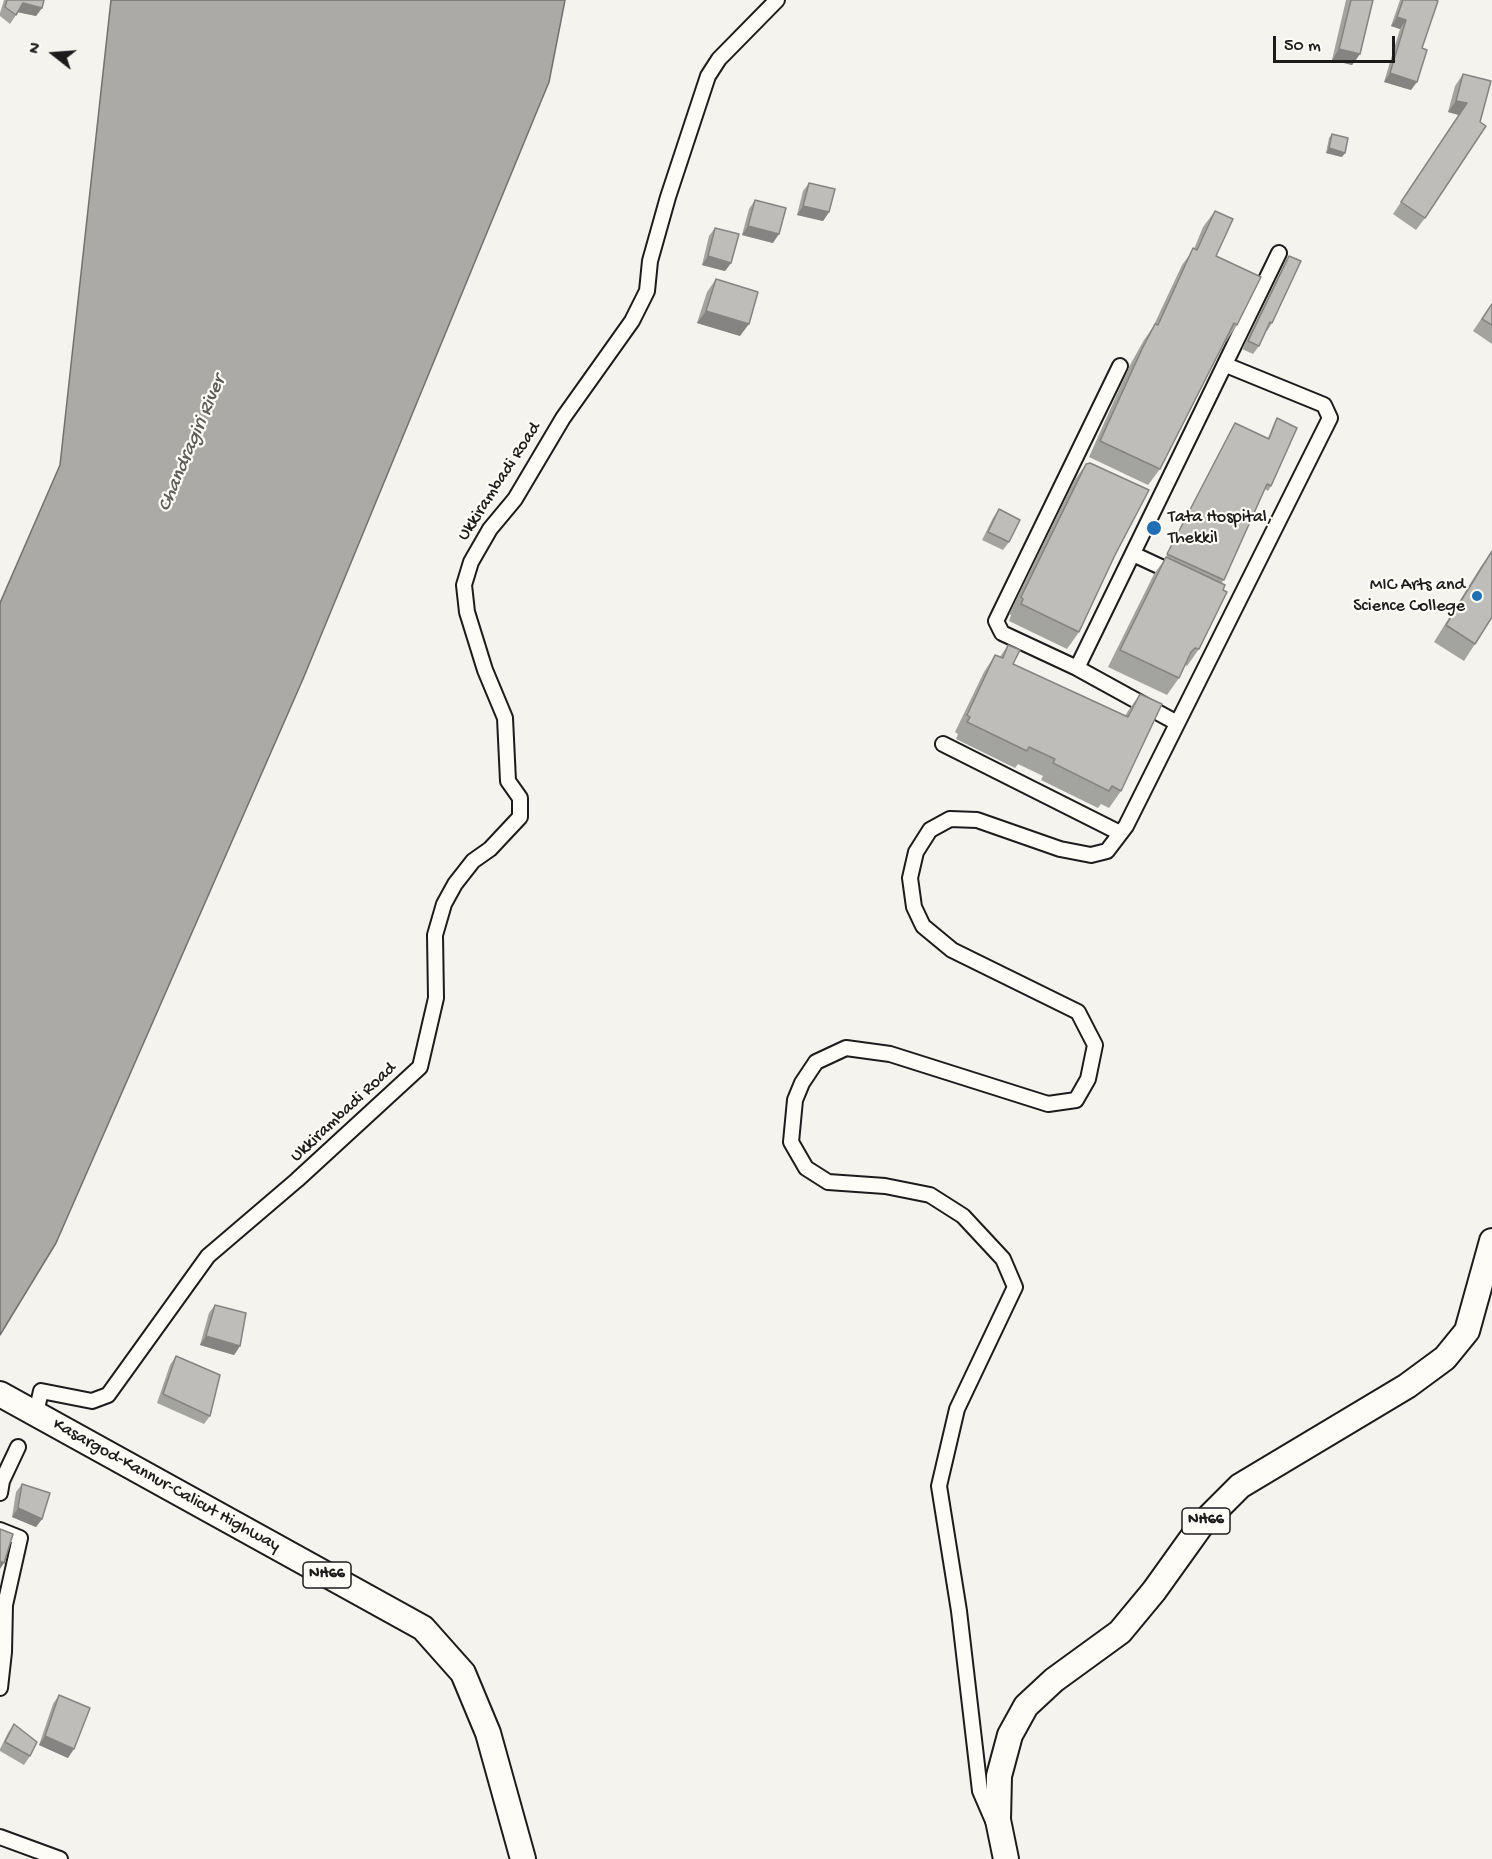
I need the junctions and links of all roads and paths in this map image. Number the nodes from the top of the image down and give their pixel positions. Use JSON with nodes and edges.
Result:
{"nodes":[{"id":1,"x":777,"y":0,"type":"edge"},
{"id":2,"x":1279,"y":253,"type":"dead end"},
{"id":3,"x":1226,"y":365,"type":"junction"},
{"id":4,"x":1120,"y":366,"type":"dead end"},
{"id":5,"x":1133,"y":554,"type":"junction"},
{"id":6,"x":1185,"y":578,"type":"edge"},
{"id":7,"x":1077,"y":668,"type":"junction"},
{"id":8,"x":1177,"y":723,"type":"junction"},
{"id":9,"x":943,"y":744,"type":"dead end"},
{"id":10,"x":1120,"y":833,"type":"junction"},
{"id":11,"x":1492,"y":1241,"type":"edge"},
{"id":12,"x":3,"y":1396,"type":"edge"},
{"id":13,"x":36,"y":1413,"type":"junction"},
{"id":14,"x":18,"y":1447,"type":"dead end"},
{"id":15,"x":0,"y":1493,"type":"edge"},
{"id":16,"x":0,"y":1530,"type":"edge"},
{"id":17,"x":0,"y":1688,"type":"edge"},
{"id":18,"x":0,"y":1837,"type":"edge"},
{"id":19,"x":1004,"y":1851,"type":"edge"},
{"id":20,"x":60,"y":1859,"type":"edge"},
{"id":21,"x":523,"y":1859,"type":"edge"}],
"edges":[{"from":1,"to":13,"type":"street","name":"Ukkirambadi Road"},
{"from":2,"to":3,"type":"street"},
{"from":3,"to":5,"type":"street"},
{"from":3,"to":8,"type":"street"},
{"from":4,"to":7,"type":"street"},
{"from":5,"to":6,"type":"street"},
{"from":5,"to":7,"type":"street"},
{"from":7,"to":8,"type":"street"},
{"from":8,"to":10,"type":"street"},
{"from":9,"to":10,"type":"street"},
{"from":10,"to":19,"type":"street"},
{"from":11,"to":19,"type":"highway","number":"NH66"},
{"from":12,"to":13,"type":"highway","name":"Kasargod-Kannur-Calicut Highway","number":"NH66"},
{"from":13,"to":21,"type":"highway","name":"Kasargod-Kannur-Calicut Highway","number":"NH66"},
{"from":14,"to":15,"type":"street"},
{"from":16,"to":17,"type":"street"},
{"from":18,"to":20,"type":"street"}]}
